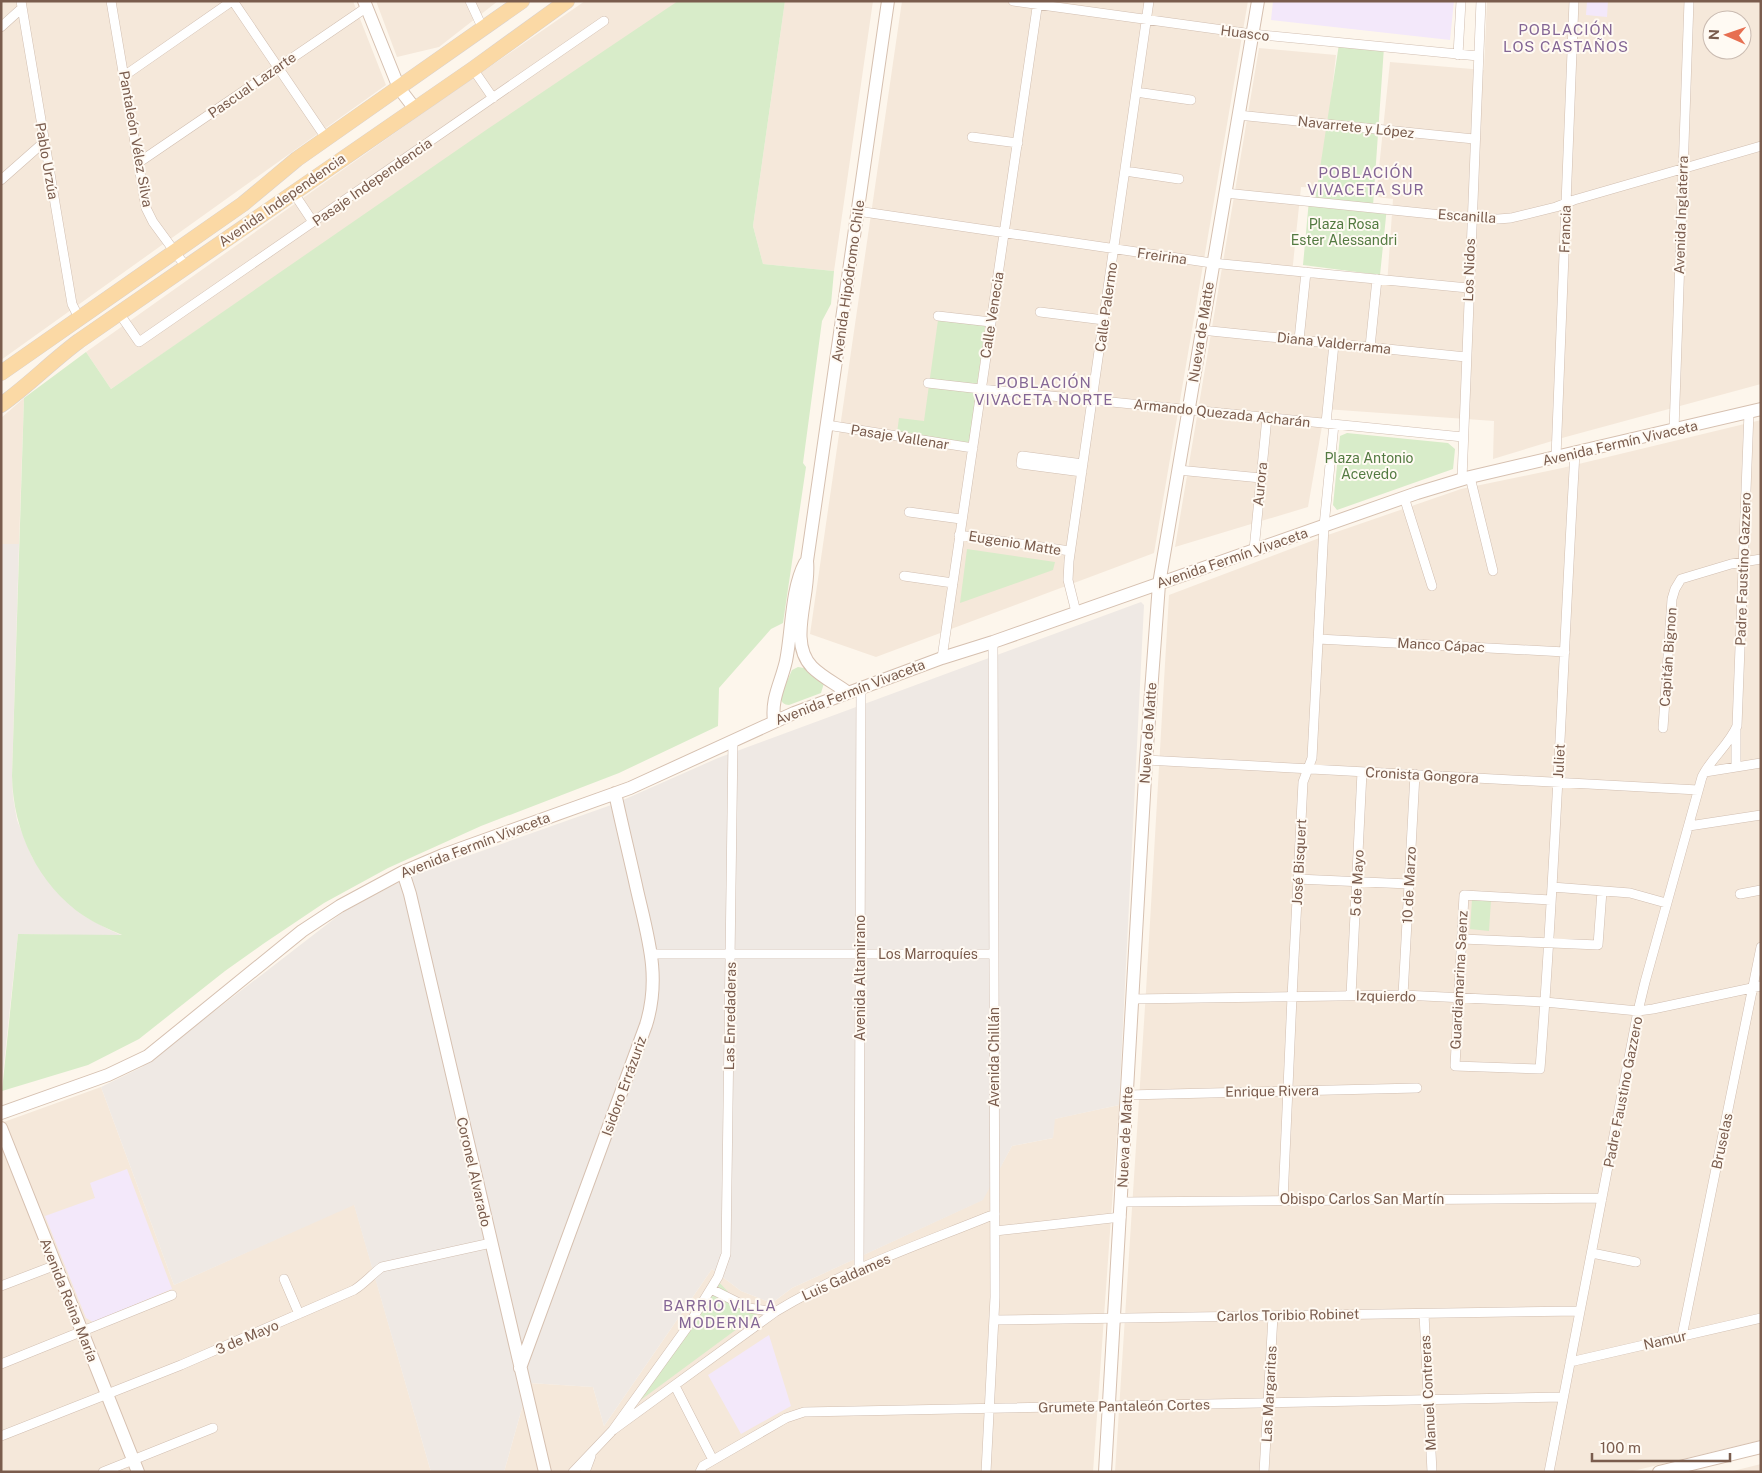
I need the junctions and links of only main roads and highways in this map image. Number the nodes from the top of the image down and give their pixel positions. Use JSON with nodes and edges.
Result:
{"nodes":[{"id":1,"x":522,"y":1,"type":"edge"},
{"id":2,"x":567,"y":1,"type":"edge"},
{"id":3,"x":1,"y":373,"type":"edge"},
{"id":4,"x":1,"y":405,"type":"edge"}],
"edges":[{"from":1,"to":3,"type":"main road","name":"Avenida Independencia"},
{"from":2,"to":4,"type":"main road","name":"Avenida Independencia"}]}
